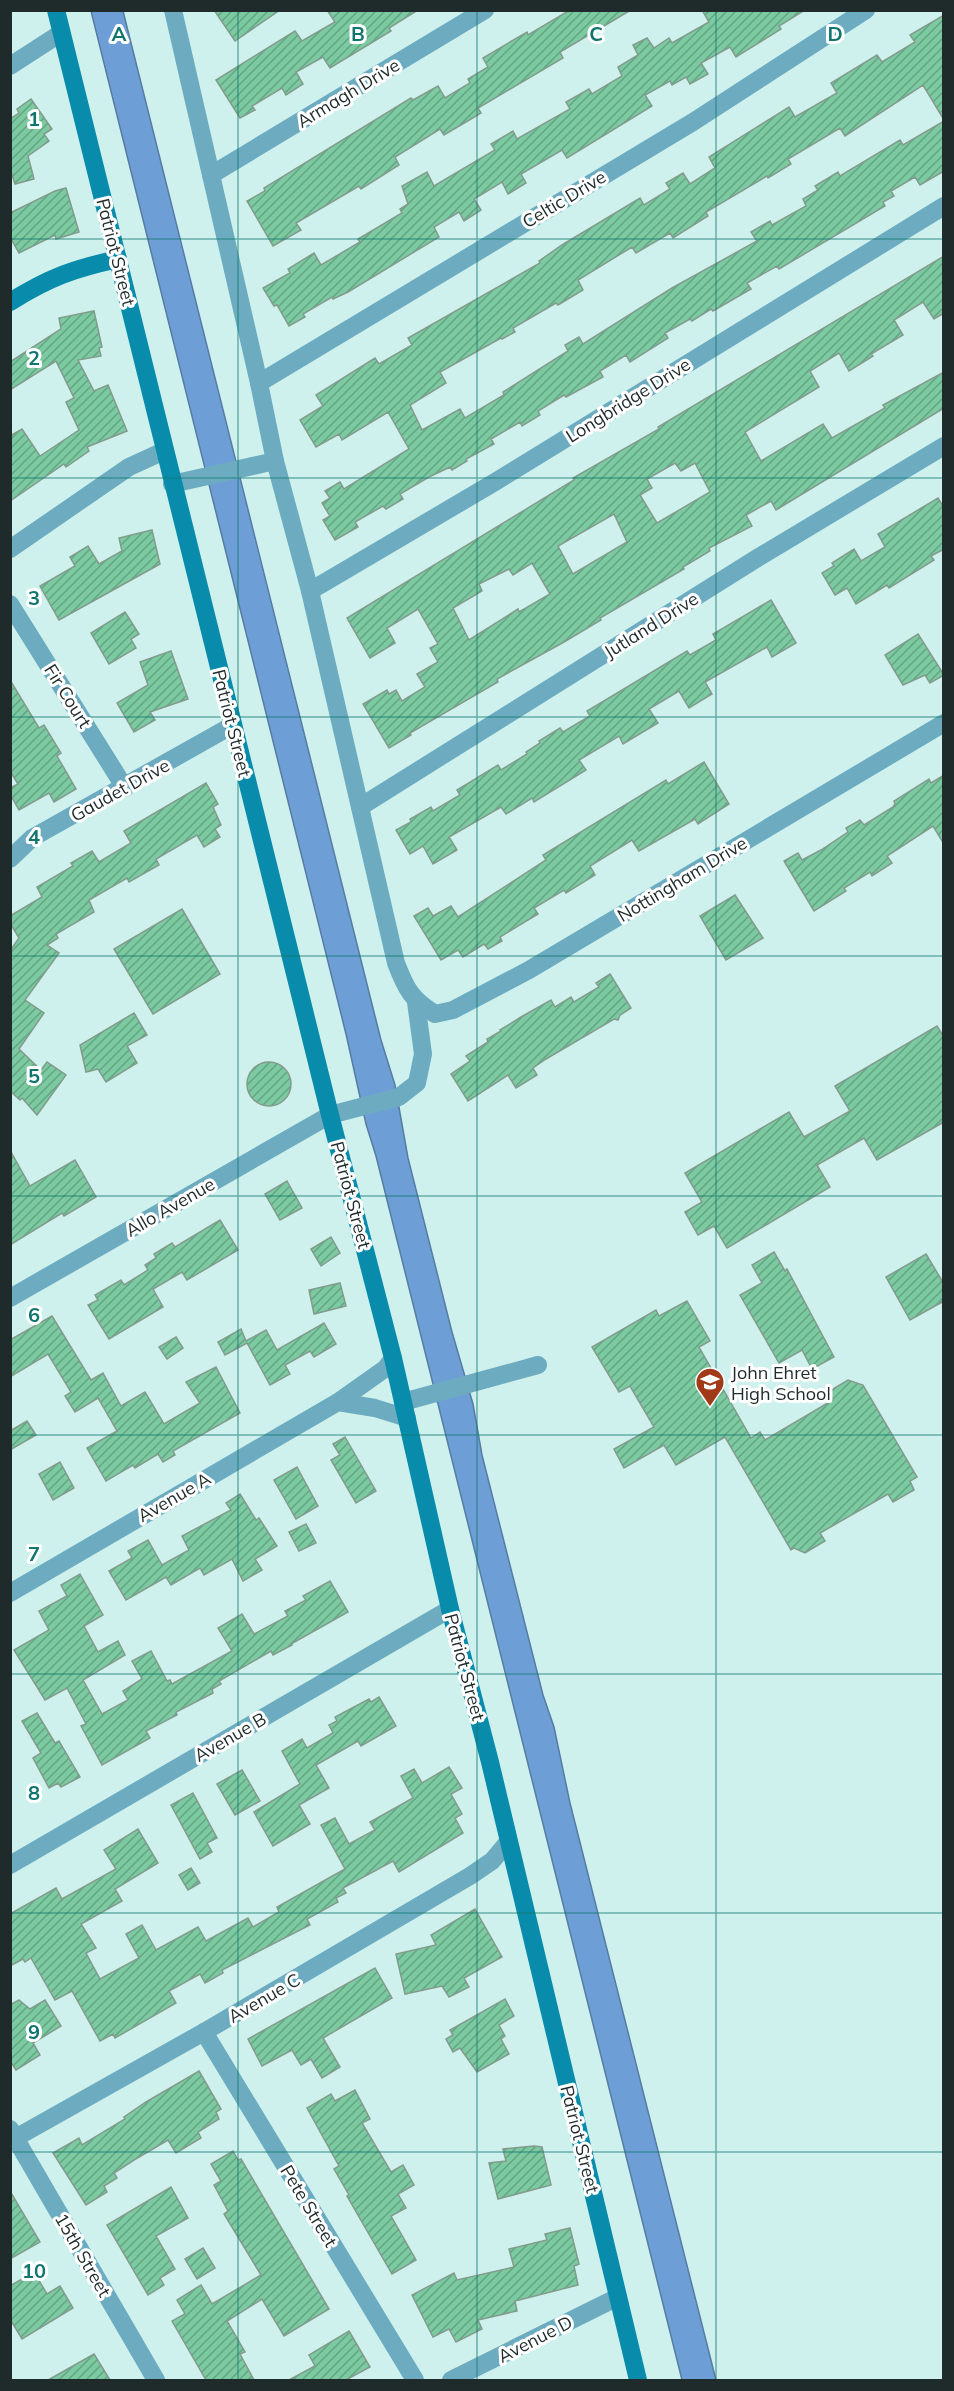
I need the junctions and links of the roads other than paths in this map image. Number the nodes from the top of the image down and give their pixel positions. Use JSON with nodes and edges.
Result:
{"nodes":[{"id":1,"x":56,"y":10,"type":"edge"},
{"id":2,"x":173,"y":10,"type":"edge"},
{"id":3,"x":485,"y":10,"type":"edge"},
{"id":4,"x":866,"y":10,"type":"edge"},
{"id":5,"x":61,"y":33,"type":"junction"},
{"id":6,"x":10,"y":66,"type":"edge"},
{"id":7,"x":211,"y":175,"type":"junction"},
{"id":8,"x":944,"y":206,"type":"edge"},
{"id":9,"x":118,"y":259,"type":"junction"},
{"id":10,"x":10,"y":302,"type":"edge"},
{"id":11,"x":259,"y":383,"type":"junction"},
{"id":12,"x":944,"y":446,"type":"edge"},
{"id":13,"x":164,"y":451,"type":"junction"},
{"id":14,"x":274,"y":461,"type":"junction"},
{"id":15,"x":179,"y":482,"type":"junction"},
{"id":16,"x":10,"y":549,"type":"edge"},
{"id":17,"x":310,"y":591,"type":"junction"},
{"id":18,"x":10,"y":604,"type":"edge"},
{"id":19,"x":944,"y":723,"type":"edge"},
{"id":20,"x":233,"y":725,"type":"junction"},
{"id":21,"x":125,"y":788,"type":"junction"},
{"id":22,"x":360,"y":807,"type":"junction"},
{"id":23,"x":10,"y":859,"type":"edge"},
{"id":24,"x":417,"y":1002,"type":"junction"},
{"id":25,"x":330,"y":1115,"type":"junction"},
{"id":26,"x":10,"y":1298,"type":"edge"},
{"id":27,"x":393,"y":1358,"type":"junction"},
{"id":28,"x":538,"y":1365,"type":"dead end"},
{"id":29,"x":338,"y":1402,"type":"junction"},
{"id":30,"x":405,"y":1410,"type":"junction"},
{"id":31,"x":10,"y":1593,"type":"edge"},
{"id":32,"x":450,"y":1609,"type":"junction"},
{"id":33,"x":508,"y":1842,"type":"junction"},
{"id":34,"x":10,"y":1866,"type":"edge"},
{"id":35,"x":204,"y":2032,"type":"junction"},
{"id":36,"x":12,"y":2136,"type":"edge"},
{"id":37,"x":618,"y":2297,"type":"junction"},
{"id":38,"x":156,"y":2380,"type":"edge"},
{"id":39,"x":415,"y":2380,"type":"edge"},
{"id":40,"x":451,"y":2380,"type":"edge"},
{"id":41,"x":638,"y":2380,"type":"edge"}],
"edges":[{"from":1,"to":5,"type":"main road","name":"Patriot Street"},
{"from":2,"to":7,"type":"street"},
{"from":3,"to":7,"type":"street","name":"Armagh Drive"},
{"from":4,"to":11,"type":"street","name":"Celtic Drive"},
{"from":5,"to":6,"type":"street"},
{"from":5,"to":9,"type":"main road","name":"Patriot Street"},
{"from":7,"to":11,"type":"street"},
{"from":8,"to":17,"type":"street","name":"Longbridge Drive"},
{"from":9,"to":10,"type":"main road"},
{"from":9,"to":13,"type":"main road","name":"Patriot Street"},
{"from":11,"to":14,"type":"street"},
{"from":12,"to":22,"type":"street","name":"Jutland Drive"},
{"from":13,"to":15,"type":"main road","name":"Patriot Street"},
{"from":13,"to":16,"type":"street"},
{"from":14,"to":15,"type":"street"},
{"from":14,"to":17,"type":"street"},
{"from":15,"to":20,"type":"main road","name":"Patriot Street"},
{"from":17,"to":22,"type":"street"},
{"from":18,"to":21,"type":"street","name":"Fir Court"},
{"from":19,"to":24,"type":"street","name":"Nottingham Drive"},
{"from":20,"to":21,"type":"street","name":"Gaudet Drive"},
{"from":20,"to":25,"type":"main road","name":"Patriot Street"},
{"from":21,"to":23,"type":"street","name":"Gaudet Drive"},
{"from":22,"to":24,"type":"street"},
{"from":24,"to":25,"type":"street","name":"Allo Avenue"},
{"from":25,"to":26,"type":"street","name":"Allo Avenue"},
{"from":25,"to":27,"type":"main road","name":"Patriot Street"},
{"from":27,"to":29,"type":"street","name":"Avenue A"},
{"from":27,"to":30,"type":"main road","name":"Patriot Street"},
{"from":28,"to":30,"type":"street"},
{"from":29,"to":30,"type":"street"},
{"from":29,"to":31,"type":"street","name":"Avenue A"},
{"from":30,"to":32,"type":"main road","name":"Patriot Street"},
{"from":32,"to":33,"type":"main road","name":"Patriot Street"},
{"from":32,"to":34,"type":"street","name":"Avenue B"},
{"from":33,"to":35,"type":"street","name":"Avenue C"},
{"from":33,"to":37,"type":"main road","name":"Patriot Street"},
{"from":35,"to":36,"type":"street","name":"Avenue C"},
{"from":35,"to":39,"type":"street","name":"Pete Street"},
{"from":36,"to":38,"type":"street","name":"15th Street"},
{"from":37,"to":40,"type":"street","name":"Avenue D"},
{"from":37,"to":41,"type":"main road","name":"Patriot Street"}]}
